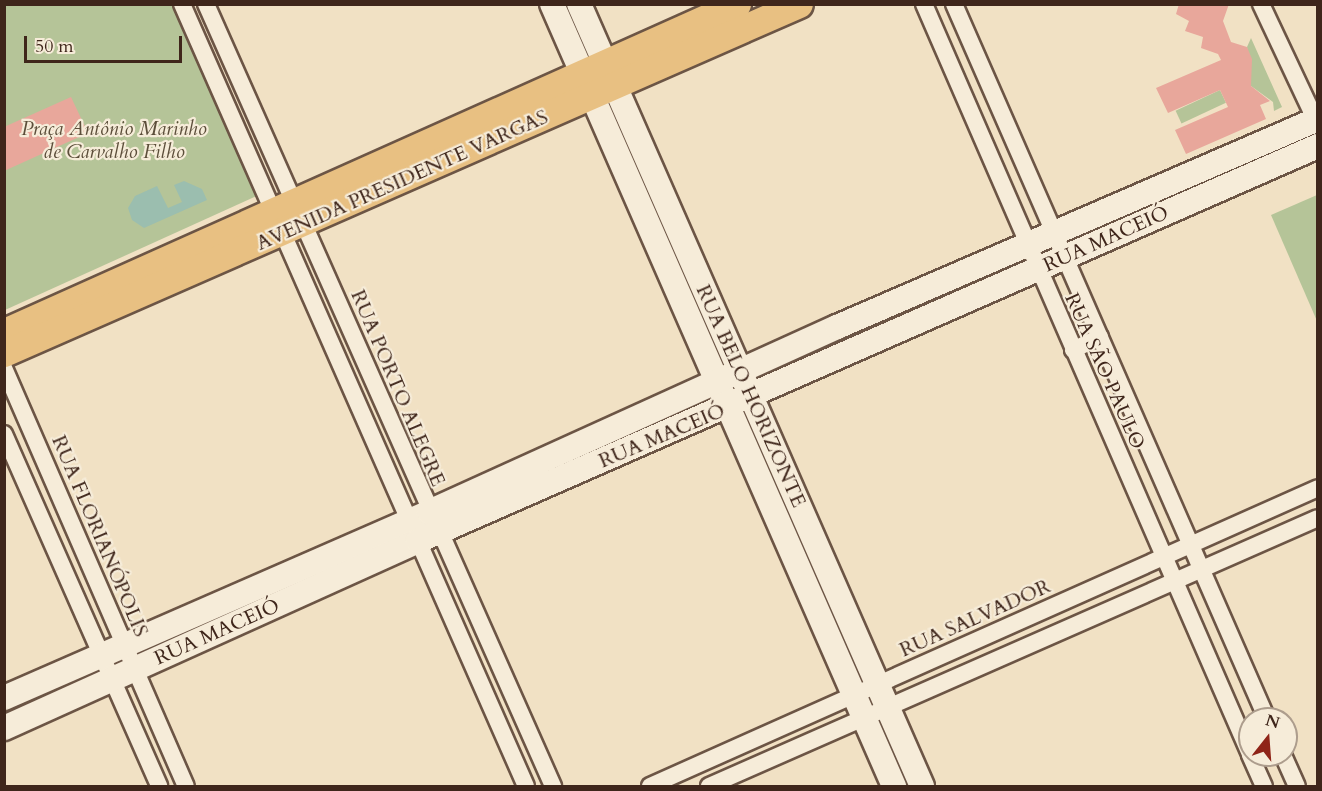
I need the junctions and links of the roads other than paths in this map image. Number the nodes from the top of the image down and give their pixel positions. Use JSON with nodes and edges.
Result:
{"nodes":[{"id":1,"x":182,"y":4,"type":"edge"},
{"id":2,"x":552,"y":4,"type":"edge"},
{"id":3,"x":579,"y":4,"type":"edge"},
{"id":4,"x":737,"y":4,"type":"edge"},
{"id":5,"x":799,"y":4,"type":"edge"},
{"id":6,"x":924,"y":4,"type":"edge"},
{"id":7,"x":954,"y":4,"type":"edge"},
{"id":8,"x":1262,"y":4,"type":"edge"},
{"id":9,"x":208,"y":9,"type":"edge"},
{"id":10,"x":190,"y":21,"type":"junction"},
{"id":11,"x":972,"y":46,"type":"junction"},
{"id":12,"x":946,"y":57,"type":"junction"},
{"id":13,"x":598,"y":79,"type":"junction"},
{"id":14,"x":1317,"y":121,"type":"edge"},
{"id":15,"x":1013,"y":140,"type":"junction"},
{"id":16,"x":1317,"y":146,"type":"edge"},
{"id":17,"x":987,"y":153,"type":"junction"},
{"id":18,"x":1163,"y":185,"type":"junction"},
{"id":19,"x":660,"y":190,"type":"junction"},
{"id":20,"x":637,"y":198,"type":"junction"},
{"id":21,"x":1174,"y":209,"type":"junction"},
{"id":22,"x":289,"y":218,"type":"junction"},
{"id":23,"x":1053,"y":233,"type":"junction"},
{"id":24,"x":1026,"y":244,"type":"junction"},
{"id":25,"x":1064,"y":257,"type":"junction"},
{"id":26,"x":1037,"y":269,"type":"junction"},
{"id":27,"x":686,"y":277,"type":"junction"},
{"id":28,"x":926,"y":288,"type":"junction"},
{"id":29,"x":938,"y":314,"type":"junction"},
{"id":30,"x":347,"y":323,"type":"junction"},
{"id":31,"x":837,"y":327,"type":"junction"},
{"id":32,"x":326,"y":331,"type":"junction"},
{"id":33,"x":4,"y":332,"type":"edge"},
{"id":34,"x":1100,"y":338,"type":"junction"},
{"id":35,"x":1073,"y":350,"type":"junction"},
{"id":36,"x":4,"y":353,"type":"edge"},
{"id":37,"x":849,"y":354,"type":"junction"},
{"id":38,"x":4,"y":368,"type":"edge"},
{"id":39,"x":729,"y":375,"type":"junction"},
{"id":40,"x":741,"y":402,"type":"junction"},
{"id":41,"x":383,"y":405,"type":"junction"},
{"id":42,"x":362,"y":413,"type":"junction"},
{"id":43,"x":620,"y":424,"type":"junction"},
{"id":44,"x":4,"y":434,"type":"edge"},
{"id":45,"x":630,"y":448,"type":"junction"},
{"id":46,"x":1152,"y":456,"type":"junction"},
{"id":47,"x":45,"y":462,"type":"junction"},
{"id":48,"x":1126,"y":468,"type":"junction"},
{"id":49,"x":21,"y":473,"type":"junction"},
{"id":50,"x":510,"y":475,"type":"junction"},
{"id":51,"x":1317,"y":488,"type":"edge"},
{"id":52,"x":521,"y":497,"type":"junction"},
{"id":53,"x":786,"y":505,"type":"junction"},
{"id":54,"x":1278,"y":506,"type":"junction"},
{"id":55,"x":1317,"y":518,"type":"edge"},
{"id":56,"x":424,"y":527,"type":"junction"},
{"id":57,"x":1290,"y":530,"type":"junction"},
{"id":58,"x":1191,"y":544,"type":"junction"},
{"id":59,"x":1165,"y":556,"type":"junction"},
{"id":60,"x":86,"y":558,"type":"junction"},
{"id":61,"x":63,"y":568,"type":"junction"},
{"id":62,"x":1202,"y":569,"type":"junction"},
{"id":63,"x":315,"y":575,"type":"junction"},
{"id":64,"x":1176,"y":580,"type":"junction"},
{"id":65,"x":1064,"y":602,"type":"junction"},
{"id":66,"x":209,"y":608,"type":"junction"},
{"id":67,"x":1075,"y":624,"type":"junction"},
{"id":68,"x":219,"y":631,"type":"junction"},
{"id":69,"x":124,"y":644,"type":"junction"},
{"id":70,"x":101,"y":655,"type":"junction"},
{"id":71,"x":135,"y":668,"type":"junction"},
{"id":72,"x":504,"y":677,"type":"junction"},
{"id":73,"x":111,"y":679,"type":"junction"},
{"id":74,"x":1251,"y":681,"type":"junction"},
{"id":75,"x":482,"y":687,"type":"junction"},
{"id":76,"x":1224,"y":694,"type":"junction"},
{"id":77,"x":883,"y":695,"type":"junction"},
{"id":78,"x":4,"y":698,"type":"edge"},
{"id":79,"x":859,"y":706,"type":"junction"},
{"id":80,"x":1263,"y":707,"type":"edge"},
{"id":81,"x":1238,"y":726,"type":"edge"},
{"id":82,"x":4,"y":728,"type":"edge"},
{"id":83,"x":176,"y":764,"type":"junction"},
{"id":84,"x":1256,"y":767,"type":"edge"},
{"id":85,"x":1288,"y":767,"type":"edge"},
{"id":86,"x":156,"y":780,"type":"edge"},
{"id":87,"x":186,"y":786,"type":"edge"},
{"id":88,"x":526,"y":786,"type":"edge"},
{"id":89,"x":553,"y":786,"type":"edge"},
{"id":90,"x":650,"y":786,"type":"edge"},
{"id":91,"x":709,"y":786,"type":"edge"},
{"id":92,"x":894,"y":786,"type":"edge"},
{"id":93,"x":922,"y":786,"type":"edge"},
{"id":94,"x":1264,"y":786,"type":"edge"},
{"id":95,"x":1297,"y":786,"type":"edge"}],
"edges":[{"from":1,"to":10,"type":"street","name":"RUA PORTO ALEGRE"},
{"from":2,"to":13,"type":"street","name":"RUA BELO HORIZONTE"},
{"from":3,"to":13,"type":"street","name":"RUA BELO HORIZONTE"},
{"from":4,"to":13,"type":"main road","name":"AVENIDA PRESIDENTE VARGAS"},
{"from":5,"to":13,"type":"main road","name":"AVENIDA PRESIDENTE VARGAS"},
{"from":6,"to":12,"type":"street","name":"RUA SÃO PAULO"},
{"from":7,"to":11,"type":"street","name":"RUA SÃO PAULO"},
{"from":8,"to":14,"type":"street"},
{"from":9,"to":10,"type":"street"},
{"from":9,"to":22,"type":"street","name":"RUA PORTO ALEGRE"},
{"from":10,"to":22,"type":"street","name":"RUA PORTO ALEGRE"},
{"from":11,"to":12,"type":"street"},
{"from":11,"to":15,"type":"street","name":"RUA SÃO PAULO"},
{"from":12,"to":17,"type":"street","name":"RUA SÃO PAULO"},
{"from":13,"to":19,"type":"street","name":"RUA BELO HORIZONTE"},
{"from":13,"to":20,"type":"street","name":"RUA BELO HORIZONTE"},
{"from":13,"to":22,"type":"main road","name":"AVENIDA PRESIDENTE VARGAS"},
{"from":14,"to":18,"type":"street","name":"RUA MACEIÓ"},
{"from":15,"to":17,"type":"street"},
{"from":15,"to":23,"type":"street","name":"RUA SÃO PAULO"},
{"from":16,"to":21,"type":"street","name":"RUA MACEIÓ"},
{"from":17,"to":24,"type":"street","name":"RUA SÃO PAULO"},
{"from":18,"to":21,"type":"street"},
{"from":18,"to":23,"type":"street","name":"RUA MACEIÓ"},
{"from":19,"to":20,"type":"street"},
{"from":19,"to":27,"type":"street","name":"RUA BELO HORIZONTE"},
{"from":20,"to":27,"type":"street","name":"RUA BELO HORIZONTE"},
{"from":21,"to":25,"type":"street","name":"RUA MACEIÓ"},
{"from":22,"to":30,"type":"street","name":"RUA PORTO ALEGRE"},
{"from":22,"to":32,"type":"street","name":"RUA PORTO ALEGRE"},
{"from":22,"to":33,"type":"main road","name":"AVENIDA PRESIDENTE VARGAS"},
{"from":22,"to":36,"type":"main road","name":"AVENIDA PRESIDENTE VARGAS"},
{"from":23,"to":24,"type":"street","name":"RUA MACEIÓ"},
{"from":23,"to":25,"type":"street","name":"RUA SÃO PAULO"},
{"from":24,"to":26,"type":"street","name":"RUA SÃO PAULO"},
{"from":24,"to":28,"type":"street","name":"RUA MACEIÓ"},
{"from":25,"to":26,"type":"street","name":"RUA MACEIÓ"},
{"from":25,"to":34,"type":"street","name":"RUA SÃO PAULO"},
{"from":26,"to":29,"type":"street","name":"RUA MACEIÓ"},
{"from":26,"to":35,"type":"street","name":"RUA SÃO PAULO"},
{"from":27,"to":39,"type":"street","name":"RUA BELO HORIZONTE"},
{"from":28,"to":29,"type":"street"},
{"from":28,"to":31,"type":"street","name":"RUA MACEIÓ"},
{"from":29,"to":37,"type":"street","name":"RUA MACEIÓ"},
{"from":30,"to":32,"type":"street"},
{"from":30,"to":41,"type":"street","name":"RUA PORTO ALEGRE"},
{"from":31,"to":37,"type":"street"},
{"from":31,"to":39,"type":"street","name":"RUA MACEIÓ"},
{"from":32,"to":42,"type":"street","name":"RUA PORTO ALEGRE"},
{"from":34,"to":35,"type":"street"},
{"from":34,"to":46,"type":"street","name":"RUA SÃO PAULO"},
{"from":35,"to":48,"type":"street","name":"RUA SÃO PAULO"},
{"from":37,"to":40,"type":"street","name":"RUA MACEIÓ"},
{"from":38,"to":47,"type":"street","name":"RUA FLORIANÓPOLIS"},
{"from":39,"to":40,"type":"street","name":"RUA BELO HORIZONTE"},
{"from":39,"to":43,"type":"street","name":"RUA MACEIÓ"},
{"from":40,"to":45,"type":"street","name":"RUA MACEIÓ"},
{"from":40,"to":53,"type":"street","name":"RUA BELO HORIZONTE"},
{"from":41,"to":42,"type":"street"},
{"from":41,"to":56,"type":"street","name":"RUA PORTO ALEGRE"},
{"from":42,"to":56,"type":"street","name":"RUA PORTO ALEGRE"},
{"from":43,"to":45,"type":"street"},
{"from":43,"to":50,"type":"street","name":"RUA MACEIÓ"},
{"from":44,"to":49,"type":"street"},
{"from":45,"to":52,"type":"street","name":"RUA MACEIÓ"},
{"from":46,"to":48,"type":"street"},
{"from":46,"to":58,"type":"street","name":"RUA SÃO PAULO"},
{"from":47,"to":49,"type":"street"},
{"from":47,"to":60,"type":"street","name":"RUA FLORIANÓPOLIS"},
{"from":48,"to":59,"type":"street","name":"RUA SÃO PAULO"},
{"from":49,"to":61,"type":"street"},
{"from":50,"to":52,"type":"street"},
{"from":50,"to":56,"type":"street","name":"RUA MACEIÓ"},
{"from":51,"to":54,"type":"street","name":"RUA SALVADOR"},
{"from":52,"to":56,"type":"street","name":"RUA MACEIÓ"},
{"from":53,"to":77,"type":"street","name":"RUA BELO HORIZONTE"},
{"from":53,"to":79,"type":"street","name":"RUA BELO HORIZONTE"},
{"from":54,"to":57,"type":"street"},
{"from":54,"to":58,"type":"street","name":"RUA SALVADOR"},
{"from":55,"to":57,"type":"street","name":"RUA SALVADOR"},
{"from":56,"to":63,"type":"street","name":"RUA MACEIÓ"},
{"from":56,"to":72,"type":"street","name":"RUA PORTO ALEGRE"},
{"from":56,"to":75,"type":"street","name":"RUA PORTO ALEGRE"},
{"from":57,"to":62,"type":"street","name":"RUA SALVADOR"},
{"from":58,"to":59,"type":"street","name":"RUA SALVADOR"},
{"from":58,"to":62,"type":"street","name":"RUA SÃO PAULO"},
{"from":59,"to":64,"type":"street","name":"RUA SÃO PAULO"},
{"from":59,"to":65,"type":"street","name":"RUA SALVADOR"},
{"from":60,"to":61,"type":"street"},
{"from":60,"to":69,"type":"street","name":"RUA FLORIANÓPOLIS"},
{"from":61,"to":70,"type":"street"},
{"from":62,"to":64,"type":"street","name":"RUA SALVADOR"},
{"from":62,"to":74,"type":"street","name":"RUA SÃO PAULO"},
{"from":63,"to":66,"type":"street","name":"RUA MACEIÓ"},
{"from":63,"to":68,"type":"street","name":"RUA MACEIÓ"},
{"from":64,"to":67,"type":"street","name":"RUA SALVADOR"},
{"from":64,"to":76,"type":"street","name":"RUA SÃO PAULO"},
{"from":65,"to":67,"type":"street"},
{"from":65,"to":77,"type":"street","name":"RUA SALVADOR"},
{"from":66,"to":68,"type":"street"},
{"from":66,"to":69,"type":"street","name":"RUA MACEIÓ"},
{"from":67,"to":77,"type":"street","name":"RUA SALVADOR"},
{"from":68,"to":71,"type":"street","name":"RUA MACEIÓ"},
{"from":69,"to":70,"type":"street","name":"RUA MACEIÓ"},
{"from":69,"to":71,"type":"street","name":"RUA FLORIANÓPOLIS"},
{"from":70,"to":73,"type":"street"},
{"from":70,"to":78,"type":"street","name":"RUA MACEIÓ"},
{"from":71,"to":73,"type":"street","name":"RUA MACEIÓ"},
{"from":71,"to":83,"type":"street","name":"RUA FLORIANÓPOLIS"},
{"from":72,"to":75,"type":"street"},
{"from":72,"to":89,"type":"street","name":"RUA PORTO ALEGRE"},
{"from":73,"to":82,"type":"street","name":"RUA MACEIÓ"},
{"from":73,"to":86,"type":"street"},
{"from":74,"to":76,"type":"street"},
{"from":74,"to":80,"type":"street","name":"RUA SÃO PAULO"},
{"from":75,"to":88,"type":"street","name":"RUA PORTO ALEGRE"},
{"from":76,"to":81,"type":"street","name":"RUA SÃO PAULO"},
{"from":77,"to":79,"type":"street","name":"RUA SALVADOR"},
{"from":77,"to":93,"type":"street","name":"RUA BELO HORIZONTE"},
{"from":79,"to":90,"type":"street","name":"RUA SALVADOR"},
{"from":79,"to":91,"type":"street","name":"RUA SALVADOR"},
{"from":79,"to":92,"type":"street","name":"RUA BELO HORIZONTE"},
{"from":83,"to":86,"type":"street"},
{"from":83,"to":87,"type":"street","name":"RUA FLORIANÓPOLIS"},
{"from":84,"to":94,"type":"street","name":"RUA SÃO PAULO"},
{"from":85,"to":95,"type":"street"}]}
